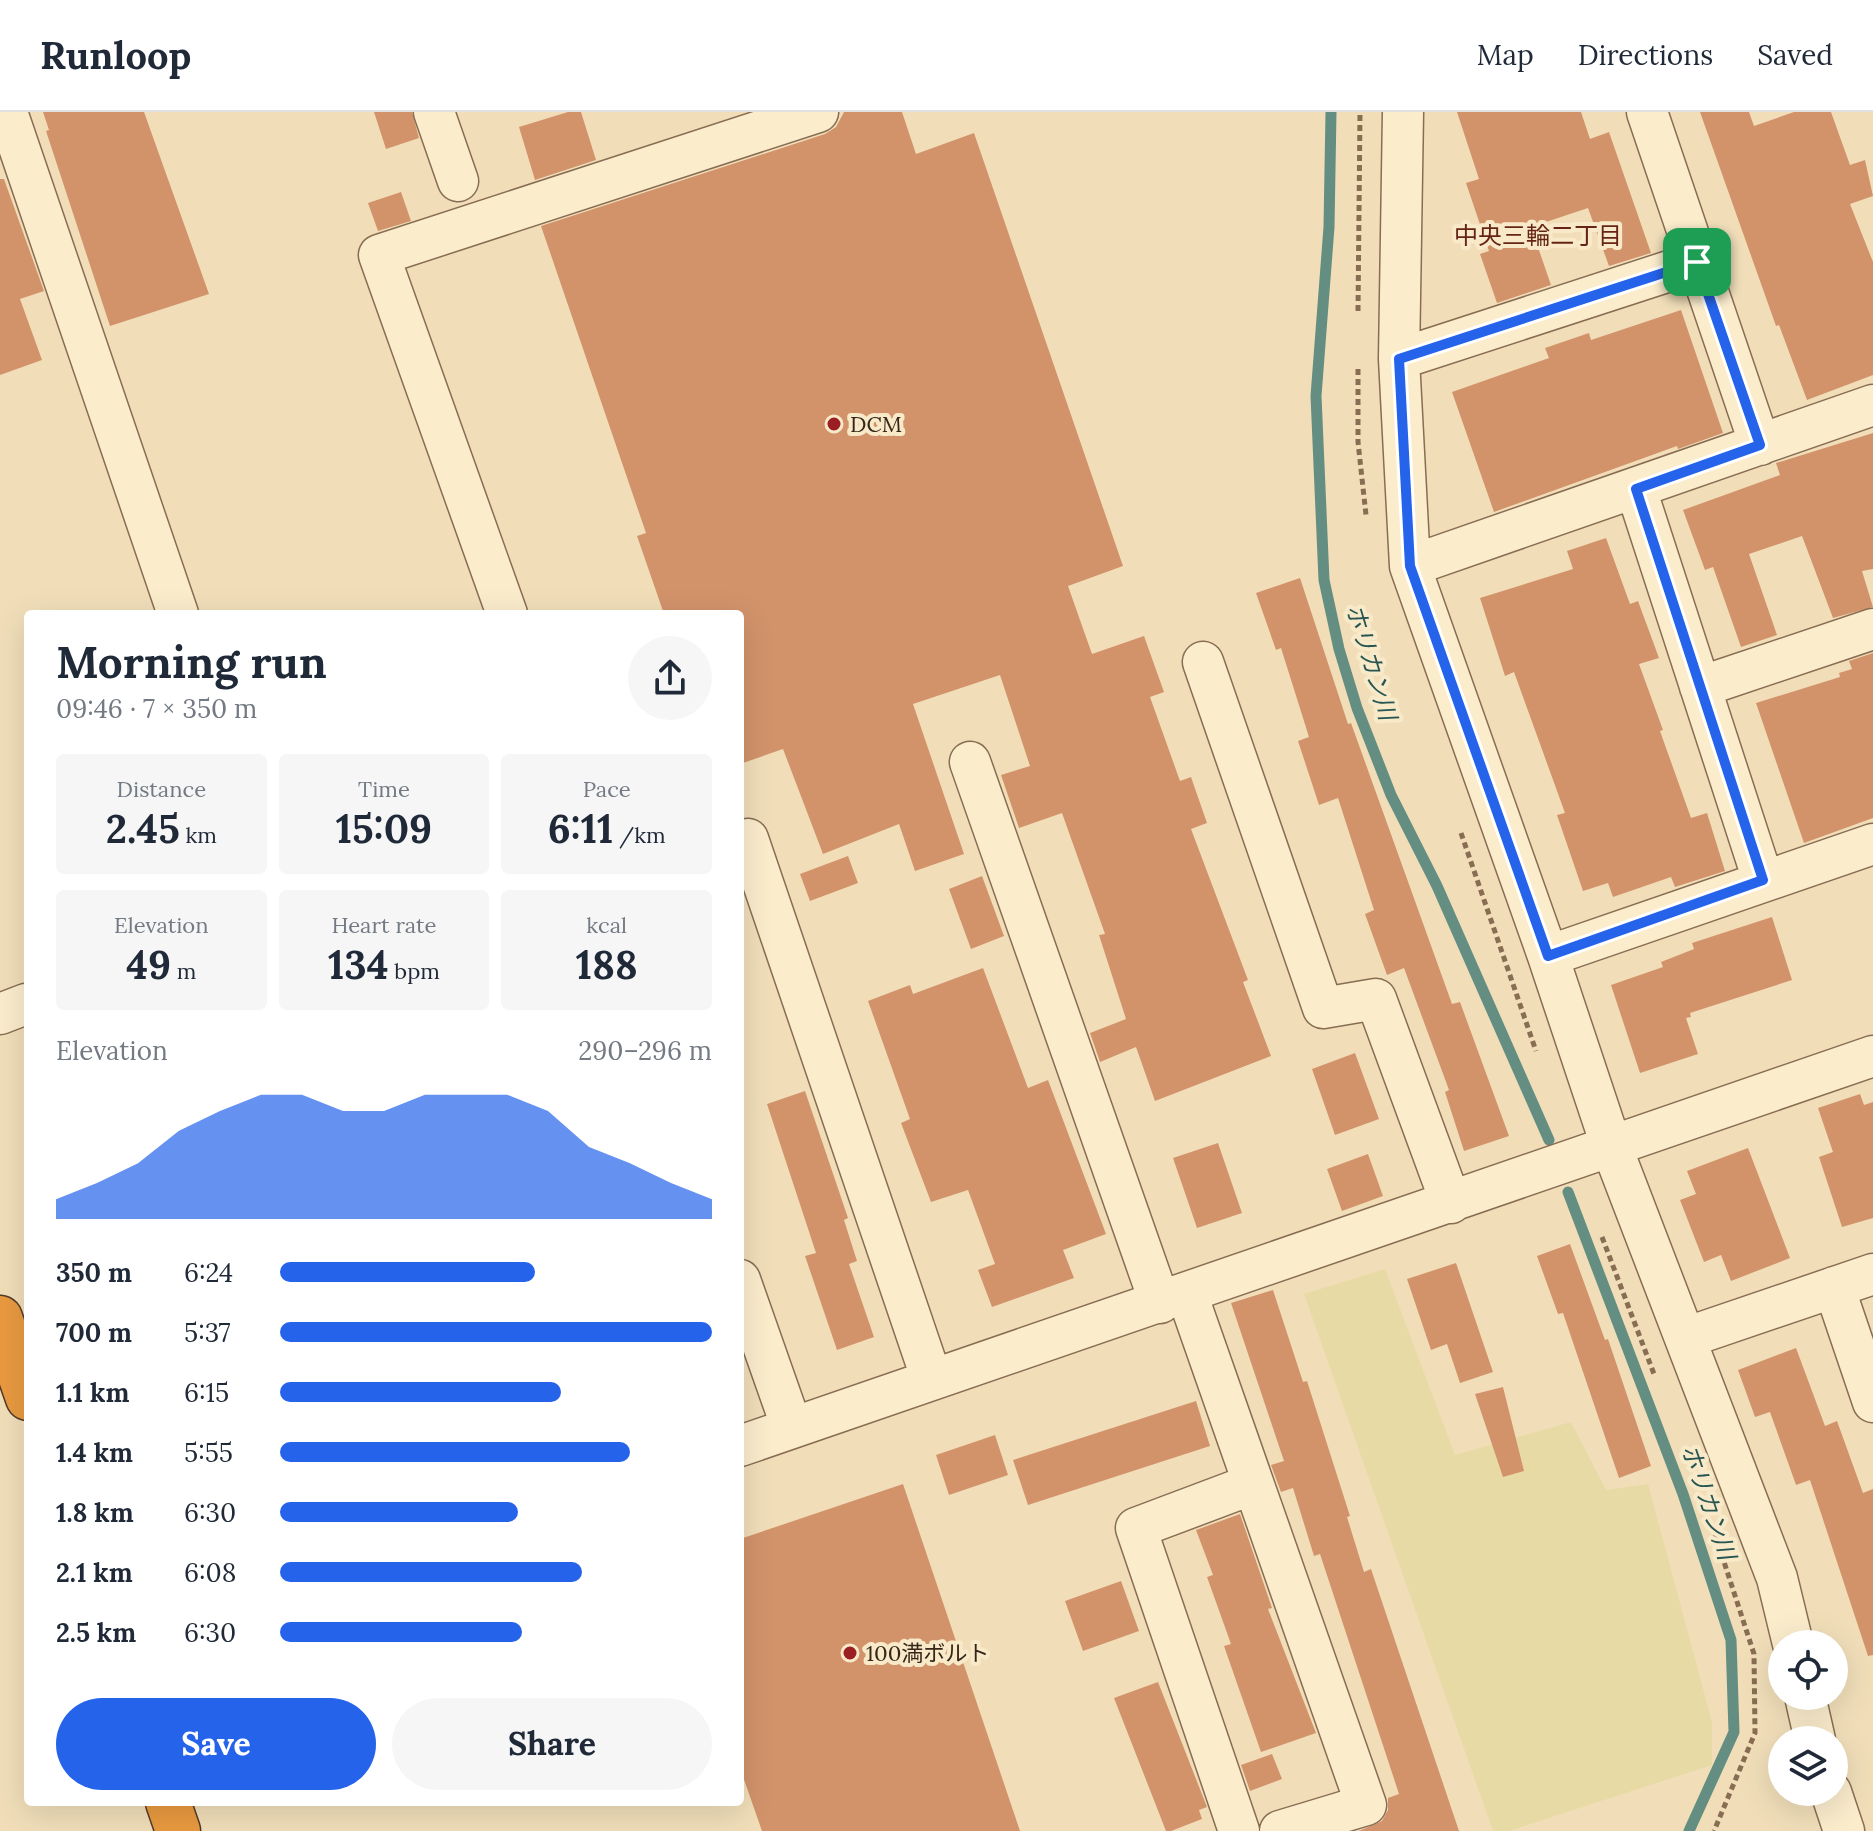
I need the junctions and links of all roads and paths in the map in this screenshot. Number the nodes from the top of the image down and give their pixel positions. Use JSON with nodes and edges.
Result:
{"nodes":[{"id":1,"x":7,"y":112,"type":"edge"},
{"id":2,"x":434,"y":112,"type":"edge"},
{"id":3,"x":818,"y":112,"type":"edge"},
{"id":4,"x":1403,"y":112,"type":"edge"},
{"id":5,"x":1647,"y":112,"type":"edge"},
{"id":6,"x":458,"y":181,"type":"dead end"},
{"id":7,"x":1697,"y":262,"type":"junction"},
{"id":8,"x":1399,"y":359,"type":"junction"},
{"id":9,"x":1873,"y":405,"type":"edge"},
{"id":10,"x":1760,"y":445,"type":"junction"},
{"id":11,"x":1636,"y":489,"type":"junction"},
{"id":12,"x":1410,"y":566,"type":"junction"},
{"id":13,"x":177,"y":610,"type":"edge"},
{"id":14,"x":506,"y":610,"type":"edge"},
{"id":15,"x":1873,"y":629,"type":"edge"},
{"id":16,"x":1203,"y":662,"type":"dead end"},
{"id":17,"x":1700,"y":687,"type":"junction"},
{"id":18,"x":970,"y":762,"type":"dead end"},
{"id":19,"x":748,"y":839,"type":"dead end"},
{"id":20,"x":1873,"y":844,"type":"edge"},
{"id":21,"x":1763,"y":880,"type":"junction"},
{"id":22,"x":1548,"y":956,"type":"junction"},
{"id":23,"x":1873,"y":1056,"type":"edge"},
{"id":24,"x":1612,"y":1148,"type":"junction"},
{"id":25,"x":1451,"y":1203,"type":"junction"},
{"id":26,"x":1873,"y":1274,"type":"edge"},
{"id":27,"x":1834,"y":1287,"type":"junction"},
{"id":28,"x":744,"y":1291,"type":"edge"},
{"id":29,"x":1173,"y":1299,"type":"junction"},
{"id":30,"x":1,"y":1321,"type":"edge"},
{"id":31,"x":1685,"y":1338,"type":"junction"},
{"id":32,"x":932,"y":1380,"type":"junction"},
{"id":33,"x":24,"y":1387,"type":"edge"},
{"id":34,"x":1873,"y":1402,"type":"edge"},
{"id":35,"x":792,"y":1428,"type":"junction"},
{"id":36,"x":744,"y":1445,"type":"edge"},
{"id":37,"x":1253,"y":1484,"type":"junction"},
{"id":38,"x":1790,"y":1630,"type":"edge"},
{"id":39,"x":169,"y":1806,"type":"edge"},
{"id":40,"x":1836,"y":1806,"type":"edge"},
{"id":41,"x":178,"y":1831,"type":"edge"},
{"id":42,"x":1239,"y":1831,"type":"edge"},
{"id":43,"x":1280,"y":1831,"type":"edge"},
{"id":44,"x":1844,"y":1831,"type":"edge"}],
"edges":[{"from":1,"to":13,"type":"street"},
{"from":2,"to":6,"type":"street"},
{"from":3,"to":14,"type":"street"},
{"from":4,"to":8,"type":"street"},
{"from":5,"to":7,"type":"street"},
{"from":7,"to":8,"type":"street"},
{"from":7,"to":10,"type":"street"},
{"from":8,"to":12,"type":"street"},
{"from":9,"to":10,"type":"street"},
{"from":10,"to":11,"type":"street"},
{"from":11,"to":12,"type":"street"},
{"from":11,"to":17,"type":"street"},
{"from":12,"to":22,"type":"street"},
{"from":15,"to":17,"type":"street"},
{"from":16,"to":25,"type":"street"},
{"from":17,"to":21,"type":"street"},
{"from":18,"to":29,"type":"street"},
{"from":19,"to":32,"type":"street"},
{"from":20,"to":21,"type":"street"},
{"from":21,"to":22,"type":"street"},
{"from":22,"to":24,"type":"street"},
{"from":23,"to":24,"type":"street"},
{"from":24,"to":25,"type":"street"},
{"from":24,"to":31,"type":"street"},
{"from":25,"to":29,"type":"street"},
{"from":26,"to":27,"type":"street"},
{"from":27,"to":31,"type":"street"},
{"from":27,"to":34,"type":"street"},
{"from":28,"to":35,"type":"street"},
{"from":29,"to":32,"type":"street"},
{"from":29,"to":37,"type":"street"},
{"from":30,"to":33,"type":"highway"},
{"from":31,"to":38,"type":"street"},
{"from":32,"to":35,"type":"street"},
{"from":35,"to":36,"type":"street"},
{"from":37,"to":42,"type":"street"},
{"from":37,"to":43,"type":"street"},
{"from":39,"to":41,"type":"highway"},
{"from":40,"to":44,"type":"street"}]}
